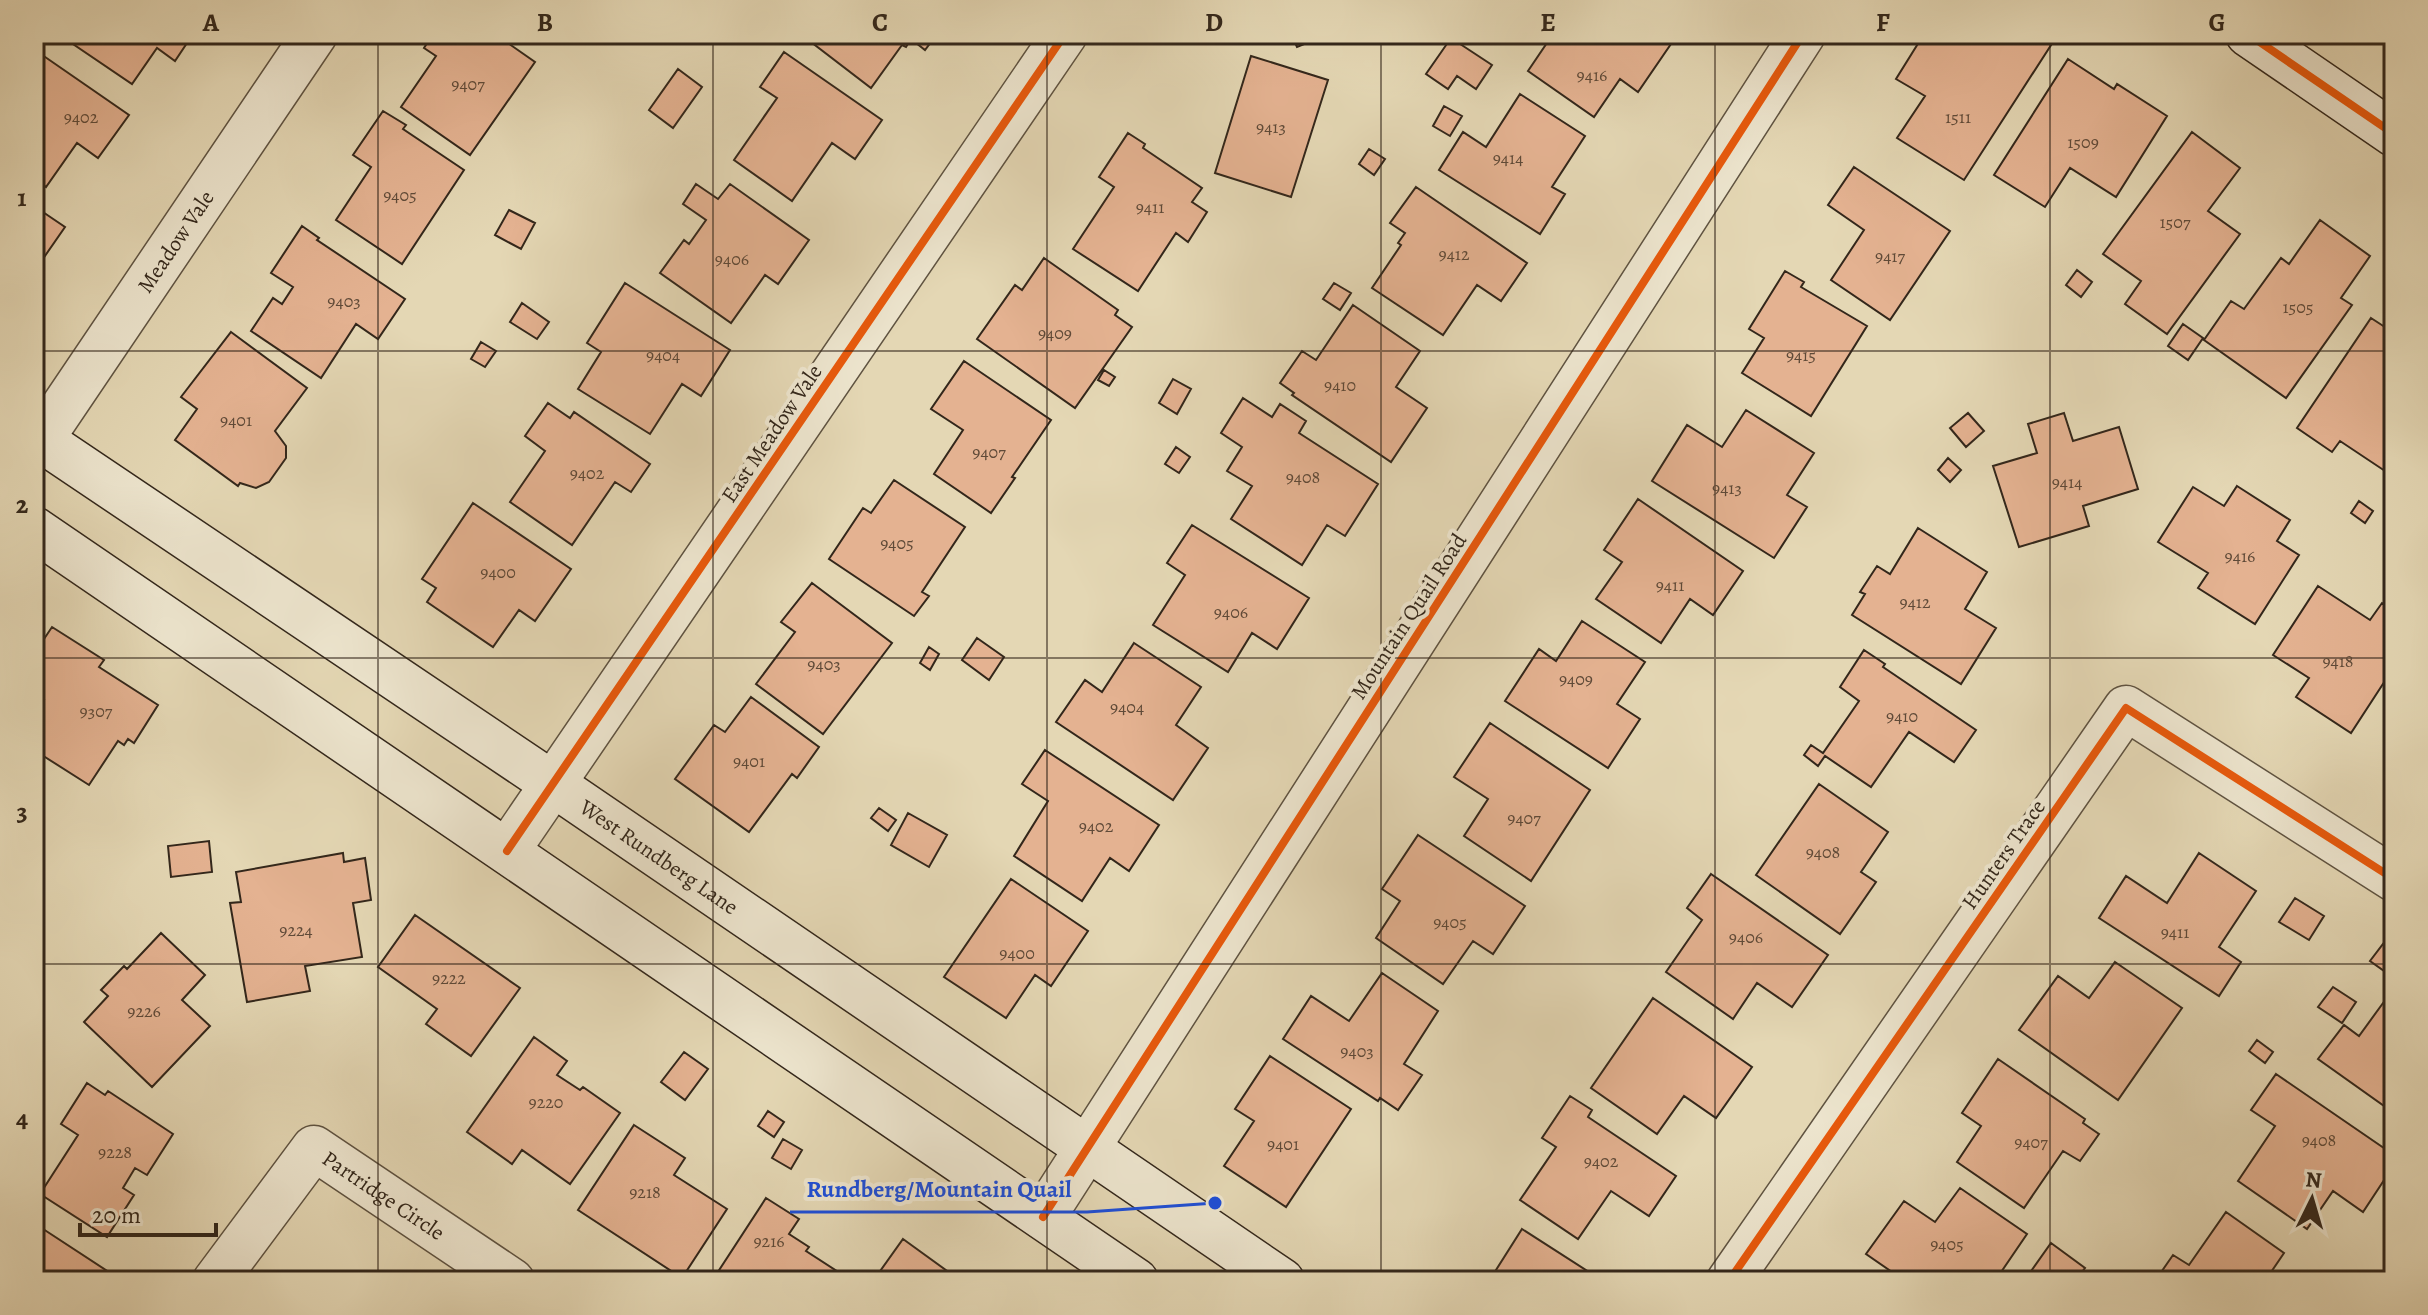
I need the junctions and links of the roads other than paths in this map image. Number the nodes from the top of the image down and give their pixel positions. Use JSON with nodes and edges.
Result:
{"nodes":[{"id":1,"x":315,"y":34,"type":"edge"},
{"id":2,"x":1065,"y":34,"type":"edge"},
{"id":3,"x":1803,"y":34,"type":"edge"},
{"id":4,"x":2248,"y":34,"type":"edge"},
{"id":5,"x":2394,"y":134,"type":"edge"},
{"id":6,"x":36,"y":442,"type":"edge"},
{"id":7,"x":34,"y":529,"type":"edge"},
{"id":8,"x":553,"y":784,"type":"junction"},
{"id":9,"x":507,"y":851,"type":"junction"},
{"id":10,"x":2394,"y":879,"type":"edge"},
{"id":11,"x":1087,"y":1149,"type":"junction"},
{"id":12,"x":1043,"y":1217,"type":"junction"},
{"id":13,"x":215,"y":1281,"type":"edge"},
{"id":14,"x":512,"y":1281,"type":"edge"},
{"id":15,"x":1136,"y":1281,"type":"edge"},
{"id":16,"x":1282,"y":1281,"type":"edge"},
{"id":17,"x":1729,"y":1281,"type":"edge"}],
"edges":[{"from":1,"to":6,"type":"street","name":"Meadow Vale"},
{"from":2,"to":8,"type":"street","name":"East Meadow Vale"},
{"from":3,"to":11,"type":"street","name":"Mountain Quail Road"},
{"from":4,"to":5,"type":"street"},
{"from":6,"to":8,"type":"street","name":"West Rundberg Lane"},
{"from":7,"to":9,"type":"street"},
{"from":8,"to":9,"type":"street","name":"East Meadow Vale"},
{"from":8,"to":11,"type":"street","name":"West Rundberg Lane"},
{"from":9,"to":12,"type":"street"},
{"from":10,"to":17,"type":"street","name":"Hunters Trace"},
{"from":11,"to":12,"type":"street","name":"Mountain Quail Road"},
{"from":11,"to":16,"type":"street","name":"West Rundberg Lane"},
{"from":12,"to":15,"type":"street"},
{"from":13,"to":14,"type":"street","name":"Partridge Circle"}]}
